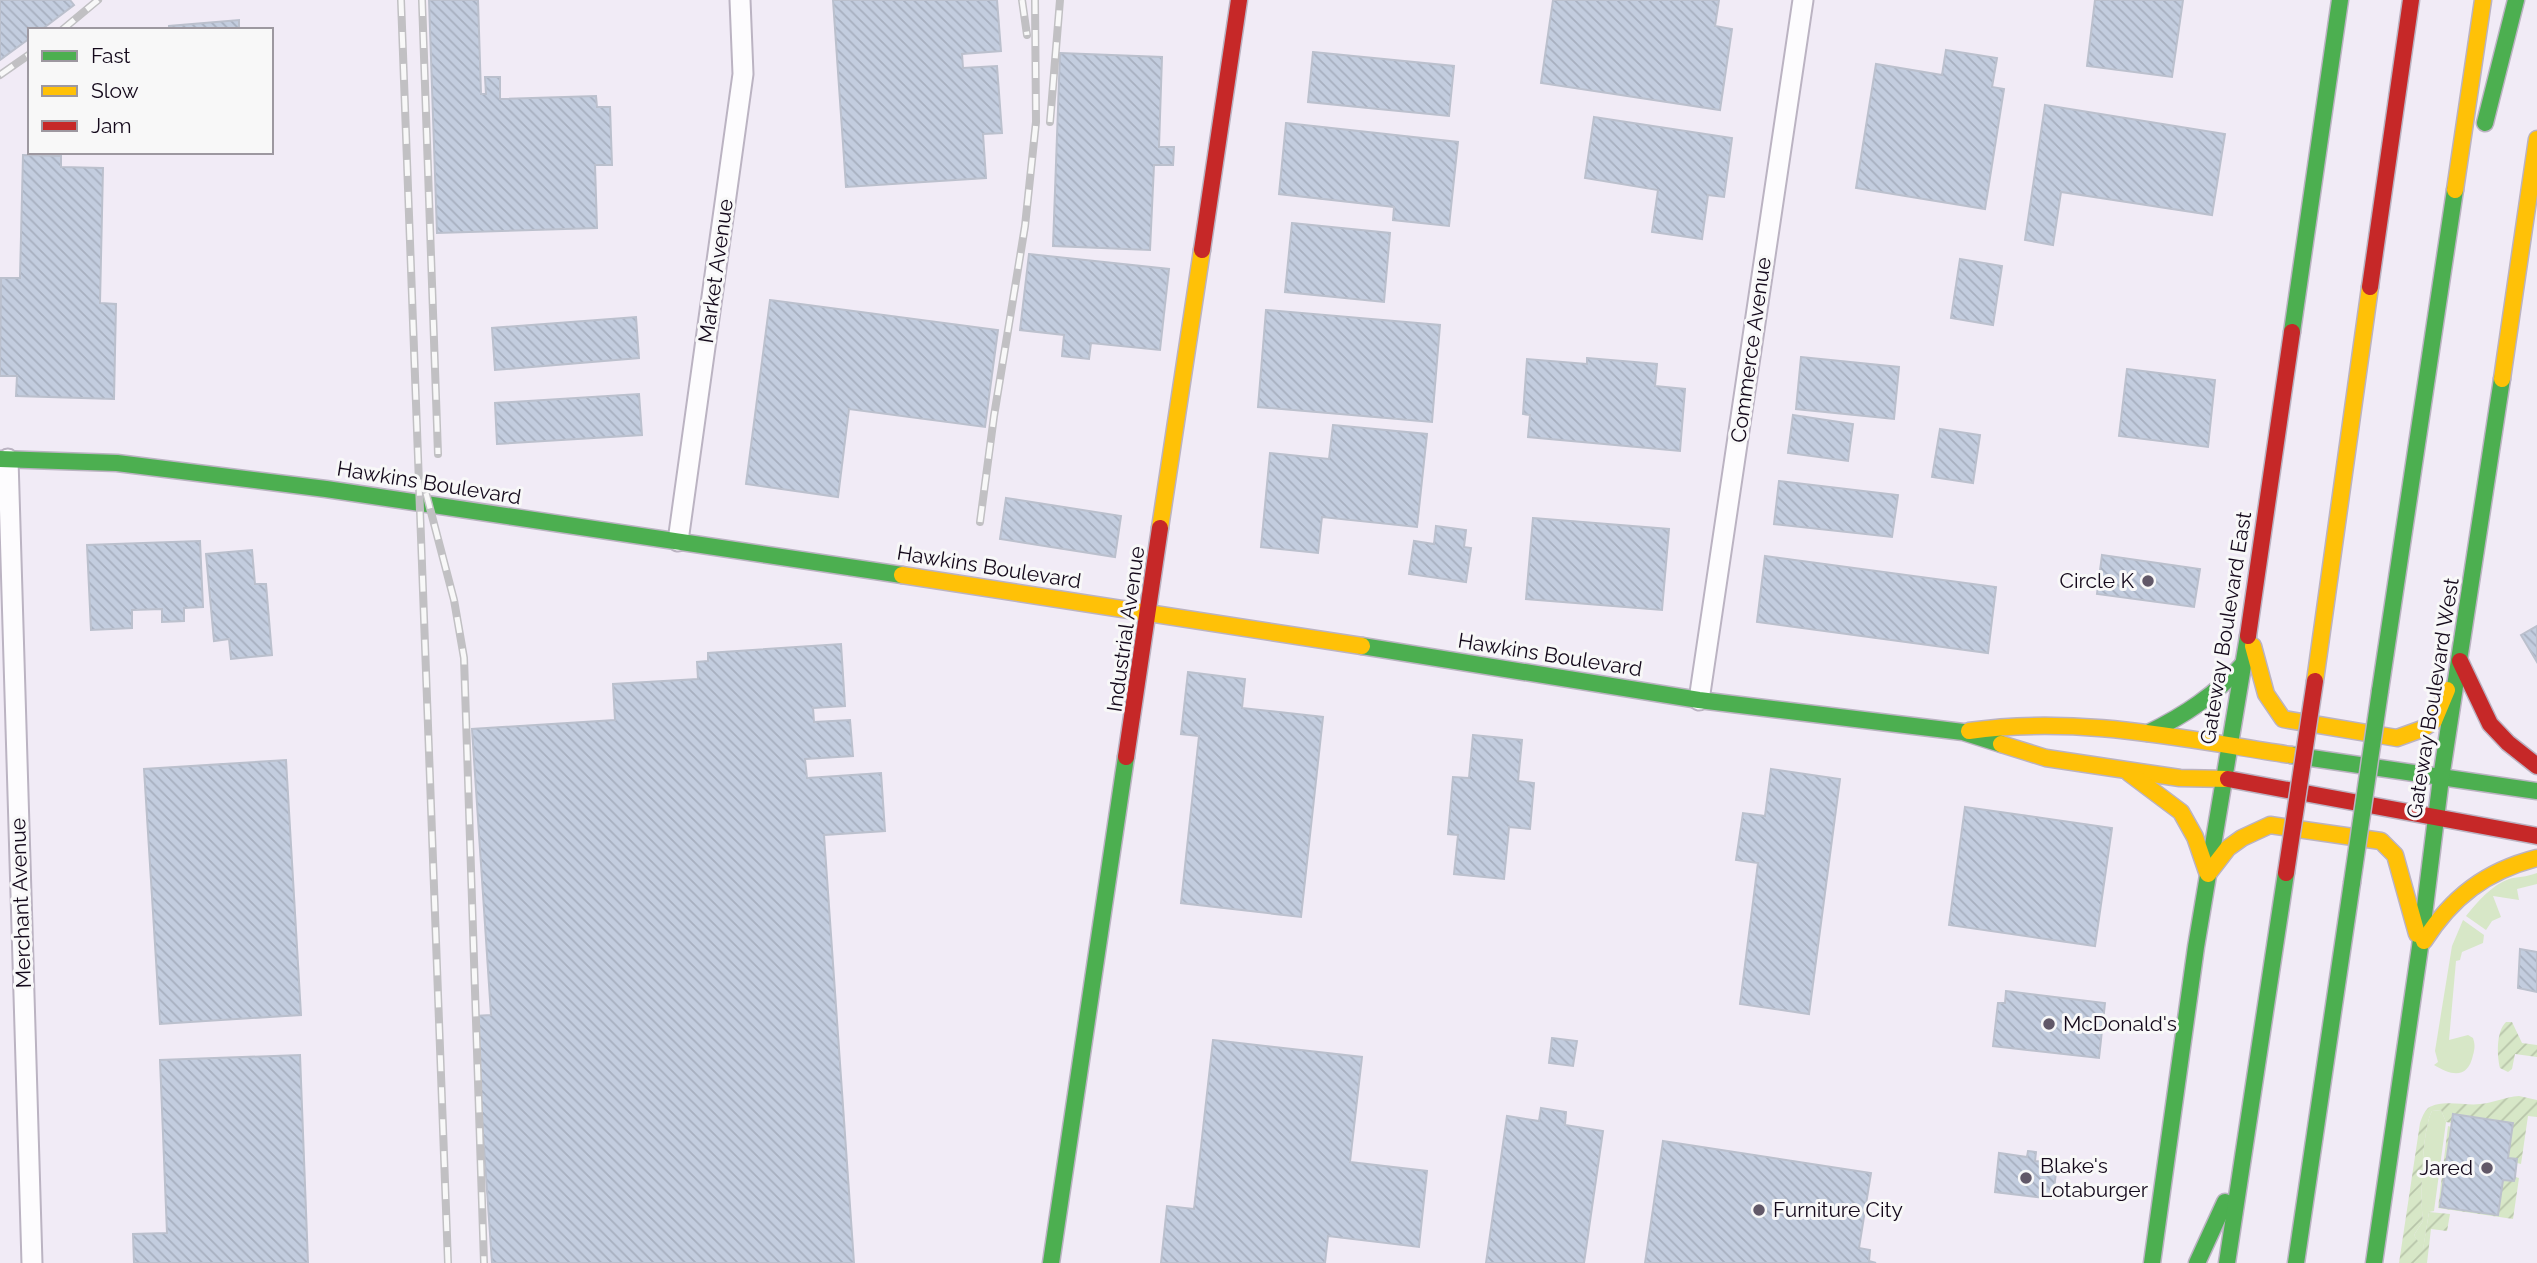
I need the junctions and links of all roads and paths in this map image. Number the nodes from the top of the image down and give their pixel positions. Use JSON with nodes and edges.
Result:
{"nodes":[{"id":1,"x":740,"y":0,"type":"edge"},
{"id":2,"x":1239,"y":0,"type":"edge"},
{"id":3,"x":1803,"y":0,"type":"edge"},
{"id":4,"x":2340,"y":0,"type":"edge"},
{"id":5,"x":2397,"y":0,"type":"edge"},
{"id":6,"x":2411,"y":0,"type":"edge"},
{"id":7,"x":2483,"y":0,"type":"edge"},
{"id":8,"x":2516,"y":0,"type":"edge"},
{"id":9,"x":2537,"y":139,"type":"edge"},
{"id":10,"x":2383,"y":190,"type":"junction"},
{"id":11,"x":2441,"y":289,"type":"junction"},
{"id":12,"x":3,"y":460,"type":"edge"},
{"id":13,"x":678,"y":541,"type":"junction"},
{"id":14,"x":1149,"y":612,"type":"junction"},
{"id":15,"x":2250,"y":623,"type":"junction"},
{"id":16,"x":2460,"y":661,"type":"junction"},
{"id":17,"x":2243,"y":664,"type":"junction"},
{"id":18,"x":1699,"y":700,"type":"junction"},
{"id":19,"x":1963,"y":732,"type":"junction"},
{"id":20,"x":2148,"y":733,"type":"junction"},
{"id":21,"x":2229,"y":745,"type":"junction"},
{"id":22,"x":2537,"y":766,"type":"edge"},
{"id":23,"x":2124,"y":769,"type":"junction"},
{"id":24,"x":2223,"y":778,"type":"junction"},
{"id":25,"x":2441,"y":778,"type":"junction"},
{"id":26,"x":2537,"y":791,"type":"edge"},
{"id":27,"x":2436,"y":818,"type":"junction"},
{"id":28,"x":2537,"y":836,"type":"edge"},
{"id":29,"x":2537,"y":858,"type":"edge"},
{"id":30,"x":2208,"y":874,"type":"junction"},
{"id":31,"x":2420,"y":947,"type":"junction"},
{"id":32,"x":2242,"y":1163,"type":"junction"},
{"id":33,"x":32,"y":1263,"type":"edge"},
{"id":34,"x":1051,"y":1263,"type":"edge"},
{"id":35,"x":2152,"y":1263,"type":"edge"},
{"id":36,"x":2197,"y":1263,"type":"edge"},
{"id":37,"x":2227,"y":1263,"type":"edge"},
{"id":38,"x":2296,"y":1263,"type":"edge"},
{"id":39,"x":2374,"y":1263,"type":"edge"}],
"edges":[{"from":1,"to":13,"type":"street","name":"Market Avenue"},
{"from":2,"to":14,"type":"main road","name":"Industrial Avenue"},
{"from":3,"to":18,"type":"street","name":"Commerce Avenue"},
{"from":4,"to":15,"type":"main road","name":"Gateway Boulevard East"},
{"from":5,"to":10,"type":"main road"},
{"from":6,"to":10,"type":"main road"},
{"from":7,"to":11,"type":"main road"},
{"from":8,"to":11,"type":"main road"},
{"from":9,"to":16,"type":"main road","name":"Gateway Boulevard West"},
{"from":10,"to":32,"type":"main road","bridge":true},
{"from":11,"to":38,"type":"main road","bridge":true},
{"from":12,"to":13,"type":"main road","name":"Hawkins Boulevard"},
{"from":12,"to":33,"type":"street","name":"Merchant Avenue"},
{"from":13,"to":14,"type":"main road","name":"Hawkins Boulevard"},
{"from":14,"to":18,"type":"main road","name":"Hawkins Boulevard"},
{"from":14,"to":34,"type":"main road","name":"Industrial Avenue"},
{"from":15,"to":16,"type":"main road"},
{"from":15,"to":17,"type":"main road","name":"Gateway Boulevard East"},
{"from":16,"to":22,"type":"main road"},
{"from":16,"to":25,"type":"main road","name":"Gateway Boulevard West"},
{"from":17,"to":20,"type":"main road"},
{"from":17,"to":21,"type":"main road","name":"Gateway Boulevard East"},
{"from":18,"to":19,"type":"main road","name":"Hawkins Boulevard"},
{"from":19,"to":20,"type":"main road","name":"Hawkins Boulevard"},
{"from":19,"to":23,"type":"main road","name":"Hawkins Boulevard"},
{"from":20,"to":21,"type":"main road","name":"Hawkins Boulevard"},
{"from":21,"to":24,"type":"main road","name":"Gateway Boulevard East"},
{"from":21,"to":25,"type":"main road","name":"Hawkins Boulevard"},
{"from":23,"to":24,"type":"main road","name":"Hawkins Boulevard"},
{"from":23,"to":30,"type":"main road"},
{"from":24,"to":27,"type":"main road","name":"Hawkins Boulevard"},
{"from":24,"to":30,"type":"main road","name":"Gateway Boulevard East"},
{"from":25,"to":26,"type":"main road","name":"Hawkins Boulevard"},
{"from":25,"to":27,"type":"main road","name":"Gateway Boulevard West"},
{"from":27,"to":28,"type":"main road","name":"Hawkins Boulevard"},
{"from":27,"to":31,"type":"main road","name":"Gateway Boulevard West"},
{"from":29,"to":31,"type":"main road"},
{"from":30,"to":31,"type":"main road"},
{"from":30,"to":35,"type":"main road","name":"Gateway Boulevard East"},
{"from":31,"to":39,"type":"main road","name":"Gateway Boulevard West"},
{"from":32,"to":36,"type":"main road"},
{"from":32,"to":37,"type":"main road"}]}
